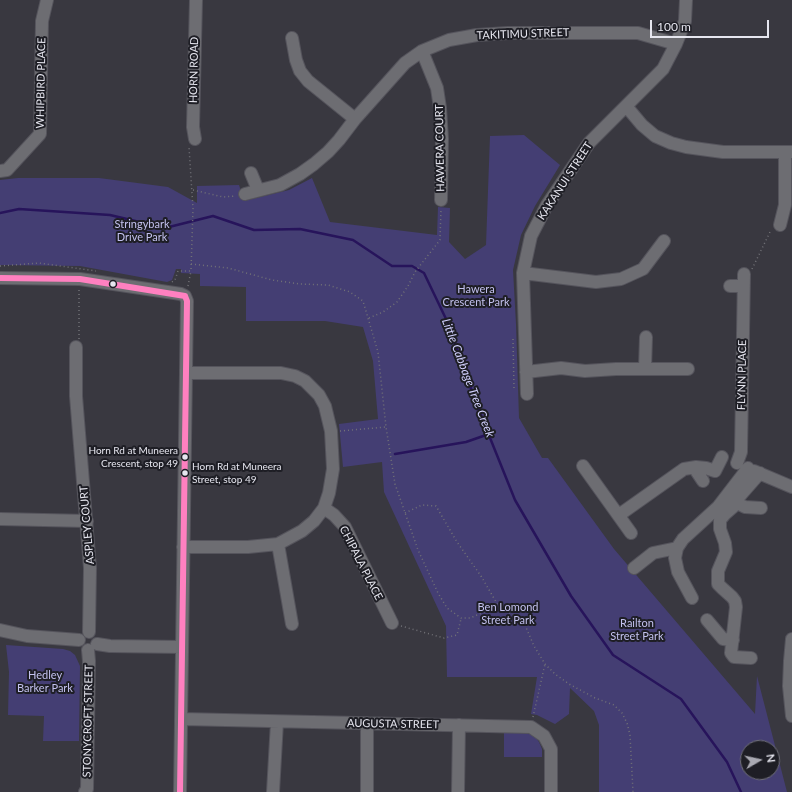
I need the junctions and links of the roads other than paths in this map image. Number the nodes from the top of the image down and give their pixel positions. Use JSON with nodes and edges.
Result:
{"nodes":[{"id":1,"x":47,"y":0,"type":"edge"},
{"id":2,"x":196,"y":0,"type":"edge"},
{"id":3,"x":686,"y":0,"type":"edge"},
{"id":4,"x":292,"y":38,"type":"dead end"},
{"id":5,"x":676,"y":44,"type":"junction"},
{"id":6,"x":422,"y":51,"type":"junction"},
{"id":7,"x":626,"y":106,"type":"junction"},
{"id":8,"x":355,"y":119,"type":"junction"},
{"id":9,"x":194,"y":139,"type":"road end"},
{"id":10,"x":789,"y":152,"type":"edge"},
{"id":11,"x":0,"y":171,"type":"edge"},
{"id":12,"x":251,"y":173,"type":"dead end"},
{"id":13,"x":258,"y":190,"type":"junction"},
{"id":14,"x":245,"y":194,"type":"road end"},
{"id":15,"x":441,"y":200,"type":"road end"},
{"id":16,"x":780,"y":225,"type":"road end"},
{"id":17,"x":664,"y":241,"type":"dead end"},
{"id":18,"x":523,"y":273,"type":"junction"},
{"id":19,"x":0,"y":278,"type":"edge"},
{"id":20,"x":730,"y":286,"type":"dead end"},
{"id":21,"x":646,"y":337,"type":"dead end"},
{"id":22,"x":76,"y":347,"type":"road end"},
{"id":23,"x":688,"y":368,"type":"dead end"},
{"id":24,"x":645,"y":369,"type":"junction"},
{"id":25,"x":526,"y":372,"type":"junction"},
{"id":26,"x":186,"y":373,"type":"junction"},
{"id":27,"x":527,"y":394,"type":"dead end"},
{"id":28,"x":582,"y":466,"type":"dead end"},
{"id":29,"x":742,"y":466,"type":"junction"},
{"id":30,"x":696,"y":467,"type":"junction"},
{"id":31,"x":760,"y":473,"type":"junction"},
{"id":32,"x":703,"y":481,"type":"dead end"},
{"id":33,"x":792,"y":487,"type":"edge"},
{"id":34,"x":736,"y":502,"type":"junction"},
{"id":35,"x":324,"y":508,"type":"junction"},
{"id":36,"x":761,"y":508,"type":"dead end"},
{"id":37,"x":619,"y":515,"type":"junction"},
{"id":38,"x":0,"y":519,"type":"edge"},
{"id":39,"x":87,"y":521,"type":"junction"},
{"id":40,"x":631,"y":533,"type":"dead end"},
{"id":41,"x":278,"y":544,"type":"junction"},
{"id":42,"x":184,"y":547,"type":"junction"},
{"id":43,"x":677,"y":548,"type":"junction"},
{"id":44,"x":634,"y":568,"type":"dead end"},
{"id":45,"x":692,"y":598,"type":"dead end"},
{"id":46,"x":707,"y":620,"type":"dead end"},
{"id":47,"x":392,"y":623,"type":"road end"},
{"id":48,"x":292,"y":624,"type":"dead end"},
{"id":49,"x":0,"y":630,"type":"edge"},
{"id":50,"x":89,"y":632,"type":"junction"},
{"id":51,"x":792,"y":639,"type":"edge"},
{"id":52,"x":79,"y":640,"type":"junction"},
{"id":53,"x":733,"y":640,"type":"junction"},
{"id":54,"x":182,"y":646,"type":"junction"},
{"id":55,"x":92,"y":647,"type":"junction"},
{"id":56,"x":751,"y":658,"type":"dead end"},
{"id":57,"x":792,"y":716,"type":"edge"},
{"id":58,"x":182,"y":719,"type":"junction"},
{"id":59,"x":277,"y":722,"type":"junction"},
{"id":60,"x":367,"y":723,"type":"junction"},
{"id":61,"x":459,"y":725,"type":"junction"},
{"id":62,"x":85,"y":792,"type":"edge"},
{"id":63,"x":180,"y":792,"type":"edge"},
{"id":64,"x":273,"y":792,"type":"edge"},
{"id":65,"x":367,"y":792,"type":"edge"},
{"id":66,"x":458,"y":792,"type":"edge"},
{"id":67,"x":551,"y":792,"type":"edge"}],
"edges":[{"from":1,"to":11,"type":"street","name":"WHIPBIRD PLACE"},
{"from":2,"to":9,"type":"street","name":"HORN ROAD"},
{"from":3,"to":5,"type":"street","name":"KAKANUI STREET"},
{"from":4,"to":8,"type":"street"},
{"from":5,"to":6,"type":"street","name":"TAKITIMU STREET"},
{"from":5,"to":7,"type":"street","name":"KAKANUI STREET"},
{"from":6,"to":8,"type":"street","name":"TAKITIMU STREET"},
{"from":6,"to":15,"type":"street","name":"HAWERA COURT"},
{"from":7,"to":10,"type":"street"},
{"from":7,"to":18,"type":"street","name":"KAKANUI STREET"},
{"from":8,"to":13,"type":"street","name":"TAKITIMU STREET"},
{"from":10,"to":16,"type":"street"},
{"from":12,"to":13,"type":"street"},
{"from":13,"to":14,"type":"street","name":"TAKITIMU STREET"},
{"from":17,"to":18,"type":"street"},
{"from":18,"to":25,"type":"street","name":"KAKANUI STREET"},
{"from":19,"to":26,"type":"street"},
{"from":20,"to":29,"type":"street","name":"FLYNN PLACE"},
{"from":21,"to":24,"type":"street"},
{"from":22,"to":39,"type":"street","name":"ASPLEY COURT"},
{"from":23,"to":24,"type":"street"},
{"from":24,"to":25,"type":"street"},
{"from":25,"to":27,"type":"street","name":"KAKANUI STREET"},
{"from":26,"to":35,"type":"street"},
{"from":26,"to":42,"type":"street"},
{"from":28,"to":37,"type":"street"},
{"from":29,"to":30,"type":"street"},
{"from":29,"to":31,"type":"street"},
{"from":29,"to":43,"type":"street"},
{"from":30,"to":32,"type":"street"},
{"from":30,"to":37,"type":"street"},
{"from":31,"to":33,"type":"street"},
{"from":31,"to":34,"type":"street"},
{"from":34,"to":36,"type":"street"},
{"from":34,"to":53,"type":"street"},
{"from":35,"to":41,"type":"street"},
{"from":35,"to":47,"type":"street","name":"CHIPALA PLACE"},
{"from":37,"to":40,"type":"street"},
{"from":38,"to":39,"type":"street"},
{"from":39,"to":50,"type":"street","name":"ASPLEY COURT"},
{"from":41,"to":42,"type":"street"},
{"from":41,"to":48,"type":"street"},
{"from":42,"to":54,"type":"street"},
{"from":43,"to":44,"type":"street"},
{"from":43,"to":45,"type":"street"},
{"from":46,"to":53,"type":"street"},
{"from":49,"to":52,"type":"street"},
{"from":50,"to":52,"type":"street"},
{"from":50,"to":55,"type":"street"},
{"from":51,"to":57,"type":"street"},
{"from":52,"to":55,"type":"street"},
{"from":53,"to":56,"type":"street"},
{"from":54,"to":55,"type":"street"},
{"from":54,"to":58,"type":"street"},
{"from":55,"to":62,"type":"street","name":"STONYCROFT STREET"},
{"from":58,"to":59,"type":"street","name":"AUGUSTA STREET"},
{"from":58,"to":63,"type":"street"},
{"from":59,"to":60,"type":"street","name":"AUGUSTA STREET"},
{"from":59,"to":64,"type":"street"},
{"from":60,"to":61,"type":"street","name":"AUGUSTA STREET"},
{"from":60,"to":65,"type":"street"},
{"from":61,"to":66,"type":"street"},
{"from":61,"to":67,"type":"street","name":"AUGUSTA STREET"}]}
